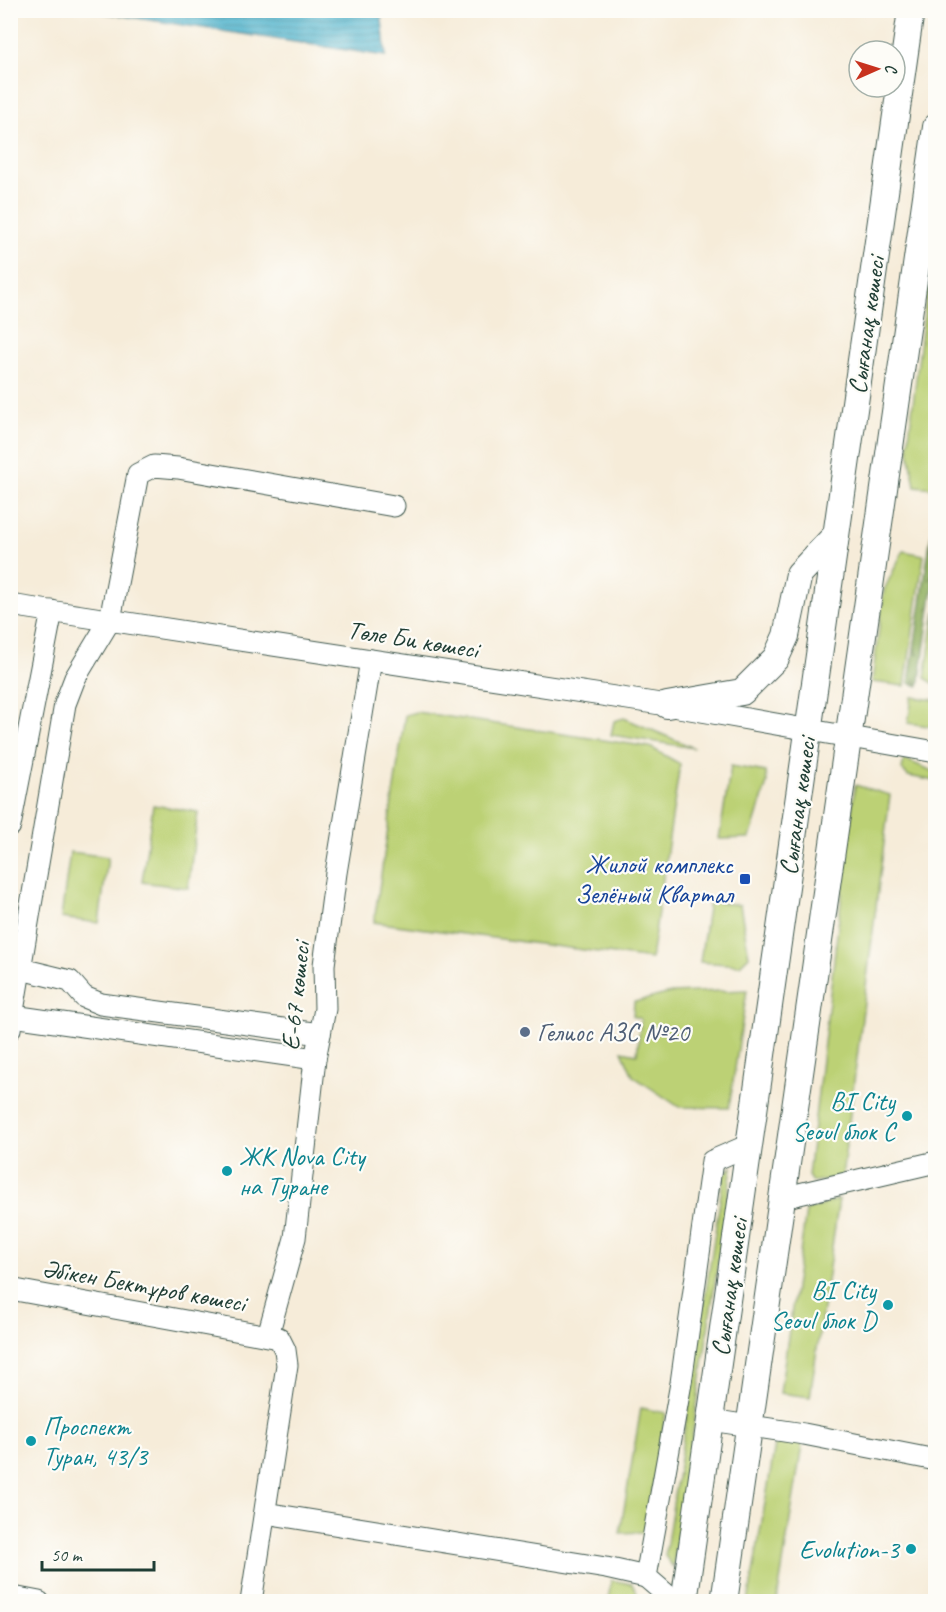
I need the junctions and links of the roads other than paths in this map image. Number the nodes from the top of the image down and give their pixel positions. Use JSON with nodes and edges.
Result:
{"nodes":[{"id":1,"x":911,"y":10,"type":"edge"},
{"id":2,"x":936,"y":127,"type":"edge"},
{"id":3,"x":393,"y":506,"type":"dead end"},
{"id":4,"x":835,"y":536,"type":"junction"},
{"id":5,"x":10,"y":605,"type":"edge"},
{"id":6,"x":52,"y":611,"type":"junction"},
{"id":7,"x":110,"y":620,"type":"junction"},
{"id":8,"x":371,"y":660,"type":"junction"},
{"id":9,"x":667,"y":705,"type":"junction"},
{"id":10,"x":808,"y":730,"type":"junction"},
{"id":11,"x":848,"y":737,"type":"junction"},
{"id":12,"x":936,"y":752,"type":"edge"},
{"id":13,"x":10,"y":826,"type":"edge"},
{"id":14,"x":21,"y":969,"type":"junction"},
{"id":15,"x":12,"y":1022,"type":"edge"},
{"id":16,"x":320,"y":1034,"type":"junction"},
{"id":17,"x":315,"y":1059,"type":"junction"},
{"id":18,"x":749,"y":1146,"type":"junction"},
{"id":19,"x":936,"y":1162,"type":"edge"},
{"id":20,"x":782,"y":1198,"type":"junction"},
{"id":21,"x":10,"y":1289,"type":"edge"},
{"id":22,"x":267,"y":1335,"type":"junction"},
{"id":23,"x":710,"y":1420,"type":"junction"},
{"id":24,"x":749,"y":1426,"type":"junction"},
{"id":25,"x":936,"y":1460,"type":"edge"},
{"id":26,"x":265,"y":1514,"type":"junction"},
{"id":27,"x":646,"y":1577,"type":"junction"},
{"id":28,"x":13,"y":1597,"type":"dead end"},
{"id":29,"x":39,"y":1602,"type":"edge"},
{"id":30,"x":251,"y":1602,"type":"edge"},
{"id":31,"x":675,"y":1602,"type":"edge"},
{"id":32,"x":684,"y":1602,"type":"edge"},
{"id":33,"x":724,"y":1602,"type":"edge"}],
"edges":[{"from":1,"to":4,"type":"main road","name":"Сығанақ көшесі"},
{"from":2,"to":11,"type":"main road","name":"Сығанақ көшесі"},
{"from":3,"to":7,"type":"street"},
{"from":4,"to":9,"type":"main road"},
{"from":4,"to":10,"type":"main road","name":"Сығанақ көшесі"},
{"from":5,"to":6,"type":"street","name":"Төле Би көшесі"},
{"from":6,"to":7,"type":"street","name":"Төле Би көшесі"},
{"from":6,"to":13,"type":"street"},
{"from":7,"to":8,"type":"street","name":"Төле Би көшесі"},
{"from":7,"to":14,"type":"street"},
{"from":8,"to":9,"type":"street","name":"Төле Би көшесі"},
{"from":8,"to":16,"type":"street","name":"Е-67 көшесі"},
{"from":9,"to":10,"type":"street","name":"Төле Би көшесі"},
{"from":10,"to":11,"type":"street","name":"Төле Би көшесі"},
{"from":10,"to":18,"type":"main road","name":"Сығанақ көшесі"},
{"from":11,"to":12,"type":"street"},
{"from":11,"to":20,"type":"main road","name":"Сығанақ көшесі"},
{"from":14,"to":15,"type":"street"},
{"from":14,"to":16,"type":"street"},
{"from":15,"to":17,"type":"street"},
{"from":16,"to":17,"type":"street","name":"Е-67 көшесі"},
{"from":17,"to":22,"type":"street","name":"Е-67 көшесі"},
{"from":18,"to":23,"type":"main road","name":"Сығанақ көшесі"},
{"from":18,"to":27,"type":"street"},
{"from":19,"to":20,"type":"street"},
{"from":20,"to":24,"type":"main road","name":"Сығанақ көшесі"},
{"from":21,"to":22,"type":"street","name":"Әбікен Бектұров көшесі"},
{"from":22,"to":26,"type":"street"},
{"from":23,"to":24,"type":"street"},
{"from":23,"to":32,"type":"main road","name":"Сығанақ көшесі"},
{"from":24,"to":25,"type":"street"},
{"from":24,"to":33,"type":"main road","name":"Сығанақ көшесі"},
{"from":26,"to":27,"type":"street"},
{"from":26,"to":30,"type":"street"},
{"from":27,"to":31,"type":"street"},
{"from":28,"to":29,"type":"street"}]}
